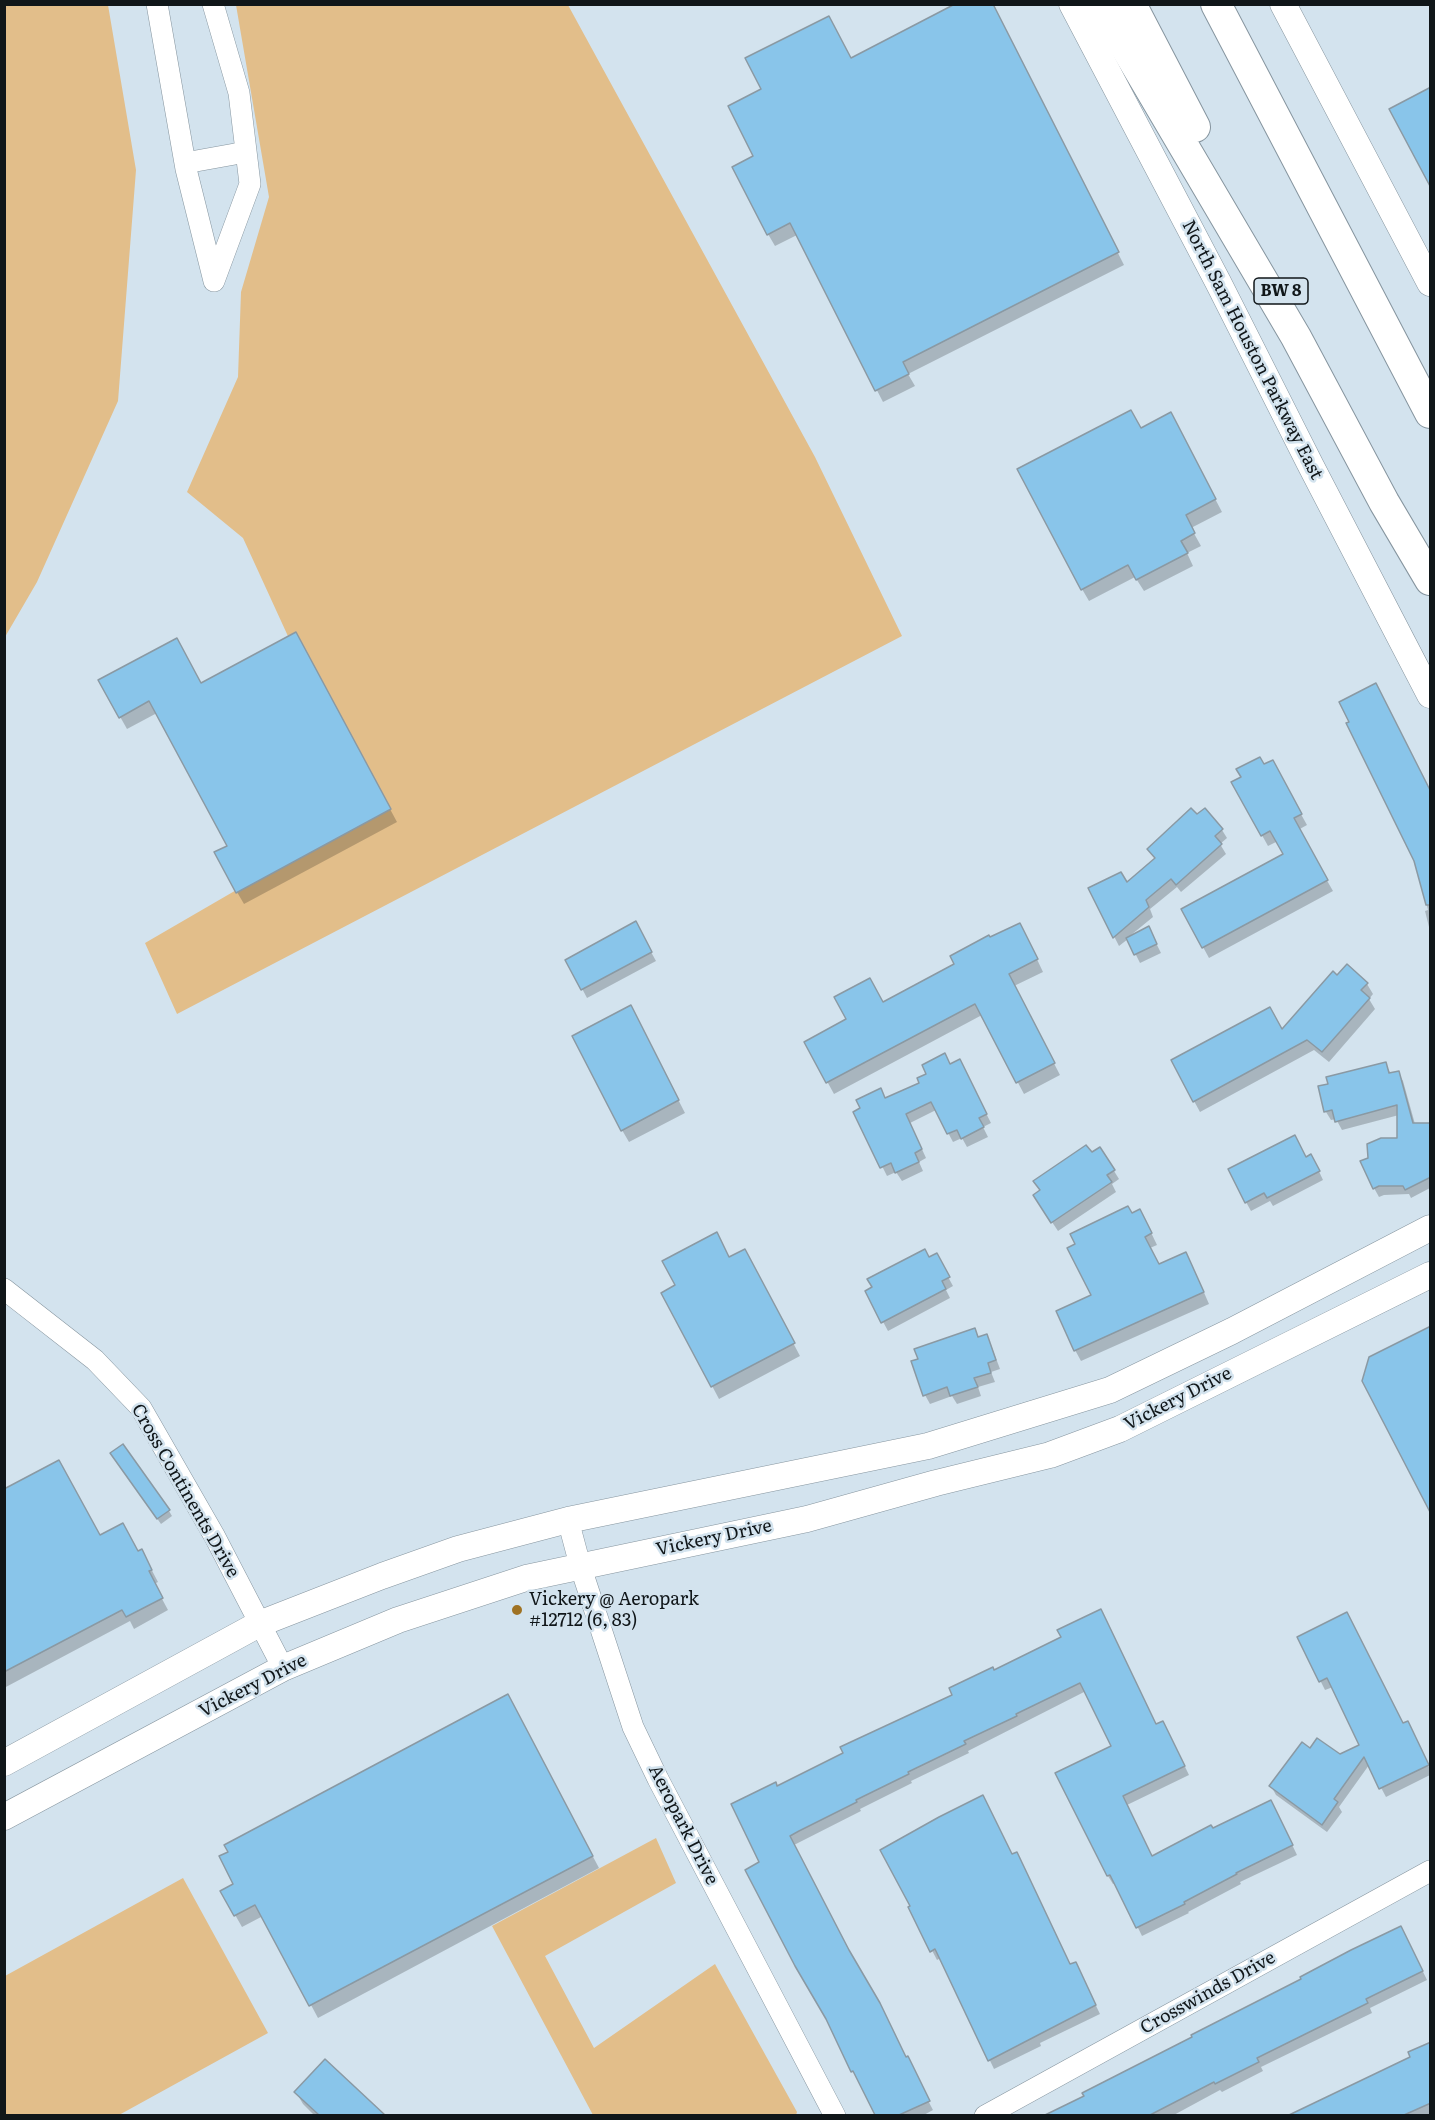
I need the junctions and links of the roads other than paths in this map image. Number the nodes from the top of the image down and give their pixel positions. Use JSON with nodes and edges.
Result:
{"nodes":[{"id":1,"x":157,"y":4,"type":"edge"},
{"id":2,"x":213,"y":4,"type":"edge"},
{"id":3,"x":1072,"y":4,"type":"edge"},
{"id":4,"x":1100,"y":4,"type":"edge"},
{"id":5,"x":1131,"y":4,"type":"edge"},
{"id":6,"x":1216,"y":4,"type":"edge"},
{"id":7,"x":1283,"y":4,"type":"edge"},
{"id":8,"x":246,"y":152,"type":"junction"},
{"id":9,"x":185,"y":163,"type":"junction"},
{"id":10,"x":1431,"y":283,"type":"edge"},
{"id":11,"x":1431,"y":413,"type":"edge"},
{"id":12,"x":1431,"y":579,"type":"edge"},
{"id":13,"x":1431,"y":695,"type":"edge"},
{"id":14,"x":1431,"y":1228,"type":"edge"},
{"id":15,"x":1372,"y":1260,"type":"junction"},
{"id":16,"x":1431,"y":1275,"type":"edge"},
{"id":17,"x":4,"y":1289,"type":"edge"},
{"id":18,"x":1388,"y":1297,"type":"junction"},
{"id":19,"x":928,"y":1446,"type":"junction"},
{"id":20,"x":936,"y":1483,"type":"junction"},
{"id":21,"x":568,"y":1520,"type":"junction"},
{"id":22,"x":580,"y":1565,"type":"junction"},
{"id":23,"x":259,"y":1624,"type":"junction"},
{"id":24,"x":284,"y":1668,"type":"junction"},
{"id":25,"x":4,"y":1763,"type":"edge"},
{"id":26,"x":4,"y":1817,"type":"edge"},
{"id":27,"x":1431,"y":1871,"type":"edge"},
{"id":28,"x":835,"y":2115,"type":"edge"},
{"id":29,"x":985,"y":2115,"type":"edge"}],
"edges":[{"from":1,"to":9,"type":"street"},
{"from":2,"to":8,"type":"street"},
{"from":3,"to":13,"type":"main road","name":"North Sam Houston Parkway East"},
{"from":4,"to":12,"type":"highway"},
{"from":5,"to":12,"type":"highway","number":"BW 8"},
{"from":6,"to":11,"type":"highway"},
{"from":7,"to":10,"type":"main road"},
{"from":8,"to":9,"type":"street"},
{"from":8,"to":9,"type":"street"},
{"from":14,"to":15,"type":"main road","name":"Vickery Drive"},
{"from":15,"to":18,"type":"main road"},
{"from":15,"to":19,"type":"main road","name":"Vickery Drive"},
{"from":16,"to":18,"type":"main road","name":"Vickery Drive"},
{"from":17,"to":23,"type":"street","name":"Cross Continents Drive"},
{"from":18,"to":20,"type":"main road","name":"Vickery Drive"},
{"from":19,"to":20,"type":"main road"},
{"from":19,"to":21,"type":"main road","name":"Vickery Drive"},
{"from":20,"to":22,"type":"main road","name":"Vickery Drive"},
{"from":21,"to":22,"type":"street","name":"Aeropark Drive"},
{"from":21,"to":23,"type":"main road","name":"Vickery Drive"},
{"from":22,"to":24,"type":"main road","name":"Vickery Drive"},
{"from":22,"to":28,"type":"street","name":"Aeropark Drive"},
{"from":23,"to":24,"type":"street","name":"Cross Continents Drive"},
{"from":23,"to":25,"type":"main road","name":"Vickery Drive"},
{"from":24,"to":26,"type":"main road","name":"Vickery Drive"},
{"from":27,"to":29,"type":"street","name":"Crosswinds Drive"}]}
